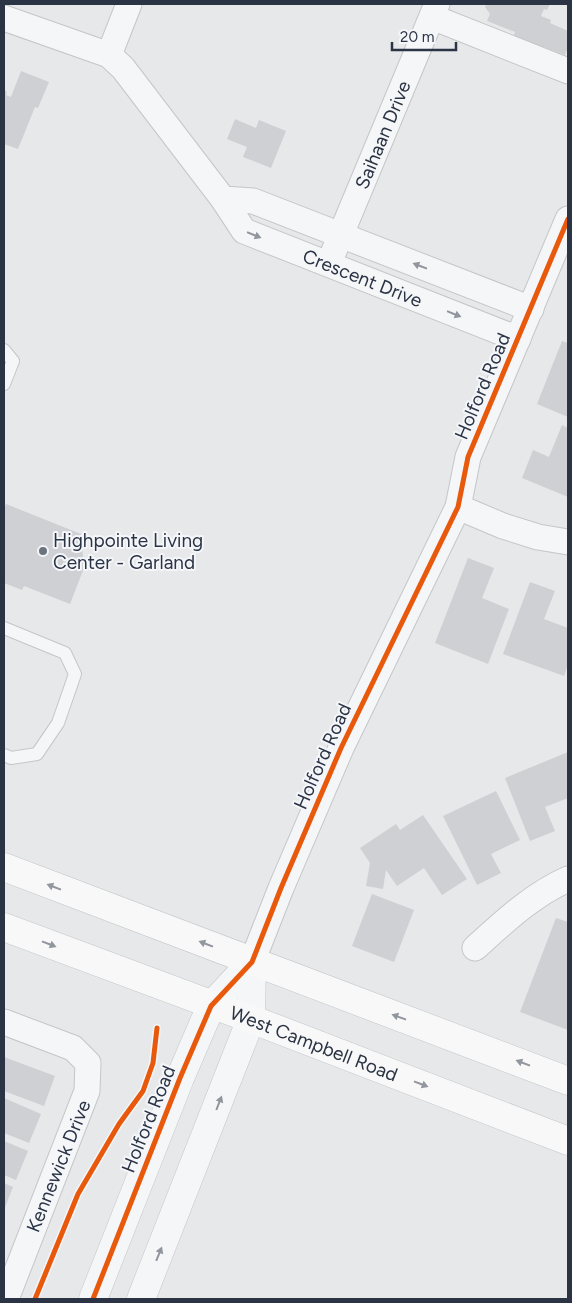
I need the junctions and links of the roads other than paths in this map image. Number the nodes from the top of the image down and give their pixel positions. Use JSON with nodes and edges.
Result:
{"nodes":[{"id":1,"x":129,"y":4,"type":"edge"},
{"id":2,"x":435,"y":10,"type":"edge"},
{"id":3,"x":4,"y":18,"type":"edge"},
{"id":4,"x":109,"y":55,"type":"junction"},
{"id":5,"x":568,"y":71,"type":"edge"},
{"id":6,"x":223,"y":199,"type":"junction"},
{"id":7,"x":568,"y":219,"type":"edge"},
{"id":8,"x":340,"y":235,"type":"junction"},
{"id":9,"x":329,"y":264,"type":"junction"},
{"id":10,"x":531,"y":309,"type":"junction"},
{"id":11,"x":518,"y":339,"type":"junction"},
{"id":12,"x":4,"y":350,"type":"edge"},
{"id":13,"x":4,"y":384,"type":"edge"},
{"id":14,"x":458,"y":507,"type":"junction"},
{"id":15,"x":568,"y":542,"type":"edge"},
{"id":16,"x":4,"y":628,"type":"edge"},
{"id":17,"x":4,"y":755,"type":"edge"},
{"id":18,"x":4,"y":867,"type":"edge"},
{"id":19,"x":568,"y":880,"type":"edge"},
{"id":20,"x":4,"y":927,"type":"edge"},
{"id":21,"x":475,"y":948,"type":"dead end"},
{"id":22,"x":252,"y":962,"type":"junction"},
{"id":23,"x":211,"y":1006,"type":"junction"},
{"id":24,"x":251,"y":1019,"type":"junction"},
{"id":25,"x":4,"y":1022,"type":"edge"},
{"id":26,"x":568,"y":1081,"type":"edge"},
{"id":27,"x":568,"y":1141,"type":"edge"},
{"id":28,"x":6,"y":1299,"type":"edge"},
{"id":29,"x":93,"y":1299,"type":"edge"},
{"id":30,"x":141,"y":1299,"type":"edge"}],
"edges":[{"from":1,"to":4,"type":"street"},
{"from":2,"to":5,"type":"street"},
{"from":2,"to":8,"type":"street","name":"Saihaan Drive"},
{"from":3,"to":4,"type":"street","name":"Crescent Drive"},
{"from":4,"to":6,"type":"street","name":"Crescent Drive"},
{"from":6,"to":8,"type":"street","name":"Crescent Drive"},
{"from":6,"to":9,"type":"street","name":"Crescent Drive","one_way":true},
{"from":7,"to":10,"type":"street","name":"Holford Road"},
{"from":8,"to":9,"type":"street","name":"Saihaan Drive"},
{"from":10,"to":8,"type":"street","name":"Crescent Drive","one_way":true},
{"from":9,"to":11,"type":"street","name":"Crescent Drive","one_way":true},
{"from":10,"to":11,"type":"street","name":"Holford Road"},
{"from":11,"to":14,"type":"street","name":"Holford Road"},
{"from":12,"to":13,"type":"lane"},
{"from":14,"to":15,"type":"street"},
{"from":14,"to":22,"type":"street","name":"Holford Road"},
{"from":16,"to":17,"type":"lane"},
{"from":22,"to":18,"type":"main road","one_way":true},
{"from":19,"to":21,"type":"street"},
{"from":20,"to":23,"type":"main road","name":"West Campbell Road","one_way":true},
{"from":22,"to":23,"type":"street","name":"Holford Road"},
{"from":22,"to":24,"type":"street","name":"Holford Road"},
{"from":26,"to":22,"type":"main road","one_way":true},
{"from":23,"to":24,"type":"main road","name":"West Campbell Road"},
{"from":23,"to":29,"type":"street","name":"Holford Road"},
{"from":24,"to":27,"type":"main road","name":"West Campbell Road","one_way":true},
{"from":30,"to":24,"type":"street","name":"Holford Road","one_way":true},
{"from":25,"to":28,"type":"street","name":"Kennewick Drive"}]}
